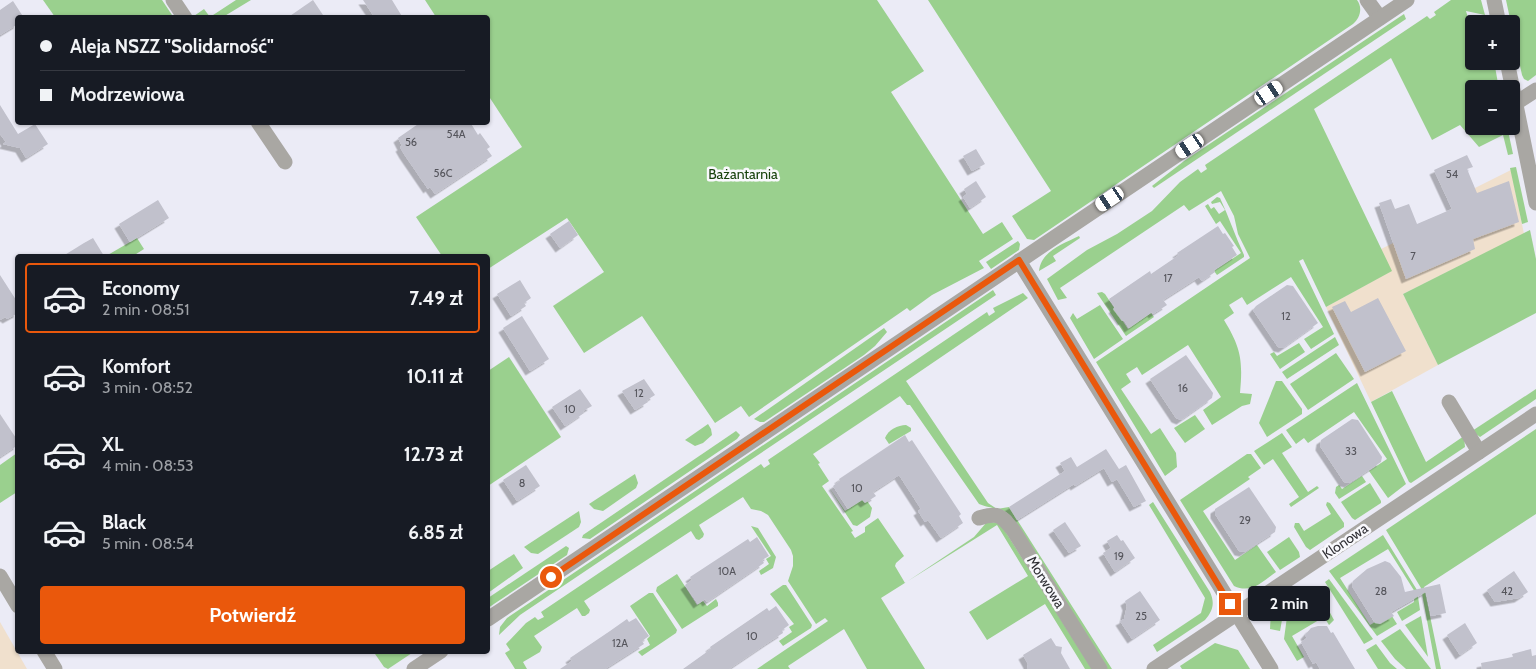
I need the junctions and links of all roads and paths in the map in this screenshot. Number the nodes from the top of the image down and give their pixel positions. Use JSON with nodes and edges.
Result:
{"nodes":[{"id":1,"x":173,"y":0,"type":"edge"},
{"id":2,"x":1367,"y":0,"type":"edge"},
{"id":3,"x":1408,"y":0,"type":"edge"},
{"id":4,"x":1494,"y":0,"type":"edge"},
{"id":5,"x":183,"y":15,"type":"edge"},
{"id":6,"x":1497,"y":15,"type":"edge"},
{"id":7,"x":1380,"y":18,"type":"junction"},
{"id":8,"x":1536,"y":90,"type":"edge"},
{"id":9,"x":1520,"y":100,"type":"edge"},
{"id":10,"x":1520,"y":123,"type":"edge"},
{"id":11,"x":260,"y":125,"type":"edge"},
{"id":12,"x":285,"y":162,"type":"dead end"},
{"id":13,"x":1536,"y":202,"type":"edge"},
{"id":14,"x":1019,"y":260,"type":"junction"},
{"id":15,"x":1449,"y":402,"type":"dead end"},
{"id":16,"x":1536,"y":414,"type":"edge"},
{"id":17,"x":1479,"y":452,"type":"junction"},
{"id":18,"x":979,"y":518,"type":"dead end"},
{"id":19,"x":0,"y":576,"type":"edge"},
{"id":20,"x":15,"y":601,"type":"edge"},
{"id":21,"x":1237,"y":614,"type":"junction"},
{"id":22,"x":490,"y":618,"type":"edge"},
{"id":23,"x":46,"y":654,"type":"edge"},
{"id":24,"x":436,"y":654,"type":"edge"},
{"id":25,"x":55,"y":669,"type":"edge"},
{"id":26,"x":414,"y":669,"type":"edge"},
{"id":27,"x":1100,"y":669,"type":"edge"},
{"id":28,"x":1154,"y":669,"type":"edge"},
{"id":29,"x":1270,"y":669,"type":"edge"}],
"edges":[{"from":1,"to":5,"type":"street"},
{"from":2,"to":7,"type":"street"},
{"from":3,"to":7,"type":"street"},
{"from":4,"to":6,"type":"street"},
{"from":7,"to":14,"type":"street"},
{"from":8,"to":9,"type":"street"},
{"from":10,"to":13,"type":"street"},
{"from":11,"to":12,"type":"street"},
{"from":14,"to":21,"type":"street"},
{"from":14,"to":22,"type":"street"},
{"from":15,"to":17,"type":"street"},
{"from":16,"to":17,"type":"street","name":"Klonowa"},
{"from":17,"to":21,"type":"street","name":"Klonowa"},
{"from":18,"to":27,"type":"street","name":"Morwowa"},
{"from":19,"to":20,"type":"street"},
{"from":21,"to":28,"type":"street","name":"Klonowa"},
{"from":21,"to":29,"type":"street"},
{"from":23,"to":25,"type":"street"},
{"from":24,"to":26,"type":"street"}]}
